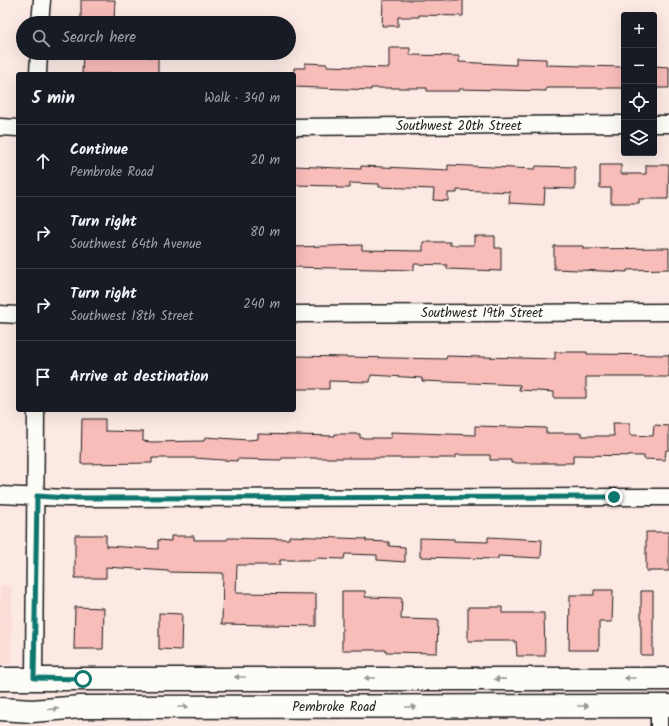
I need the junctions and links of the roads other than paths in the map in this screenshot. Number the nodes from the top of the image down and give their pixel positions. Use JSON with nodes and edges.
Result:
{"nodes":[{"id":1,"x":42,"y":0,"type":"edge"},
{"id":2,"x":41,"y":16,"type":"edge"},
{"id":3,"x":39,"y":60,"type":"edge"},
{"id":4,"x":38,"y":72,"type":"edge"},
{"id":5,"x":621,"y":124,"type":"edge"},
{"id":6,"x":657,"y":124,"type":"edge"},
{"id":7,"x":669,"y":124,"type":"edge"},
{"id":8,"x":0,"y":127,"type":"edge"},
{"id":9,"x":296,"y":127,"type":"edge"},
{"id":10,"x":16,"y":128,"type":"edge"},
{"id":11,"x":669,"y":312,"type":"edge"},
{"id":12,"x":0,"y":314,"type":"edge"},
{"id":13,"x":296,"y":314,"type":"edge"},
{"id":14,"x":16,"y":315,"type":"edge"},
{"id":15,"x":36,"y":412,"type":"edge"},
{"id":16,"x":0,"y":494,"type":"edge"},
{"id":17,"x":37,"y":496,"type":"junction"},
{"id":18,"x":669,"y":497,"type":"edge"},
{"id":19,"x":34,"y":678,"type":"junction"},
{"id":20,"x":0,"y":679,"type":"edge"},
{"id":21,"x":669,"y":679,"type":"edge"},
{"id":22,"x":0,"y":709,"type":"edge"},
{"id":23,"x":664,"y":710,"type":"edge"},
{"id":24,"x":32,"y":718,"type":"edge"}],
"edges":[{"from":1,"to":2,"type":"street"},
{"from":3,"to":4,"type":"street"},
{"from":5,"to":9,"type":"street","name":"Southwest 20th Street"},
{"from":6,"to":7,"type":"street"},
{"from":8,"to":10,"type":"street"},
{"from":11,"to":13,"type":"street","name":"Southwest 19th Street"},
{"from":12,"to":14,"type":"street"},
{"from":15,"to":17,"type":"street"},
{"from":16,"to":17,"type":"street"},
{"from":17,"to":18,"type":"street"},
{"from":17,"to":19,"type":"street"},
{"from":19,"to":20,"type":"main road"},
{"from":21,"to":19,"type":"main road","one_way":true},
{"from":19,"to":24,"type":"main road"},
{"from":22,"to":24,"type":"main road","name":"Pembroke Road"},
{"from":24,"to":23,"type":"main road","name":"Pembroke Road","one_way":true}]}
